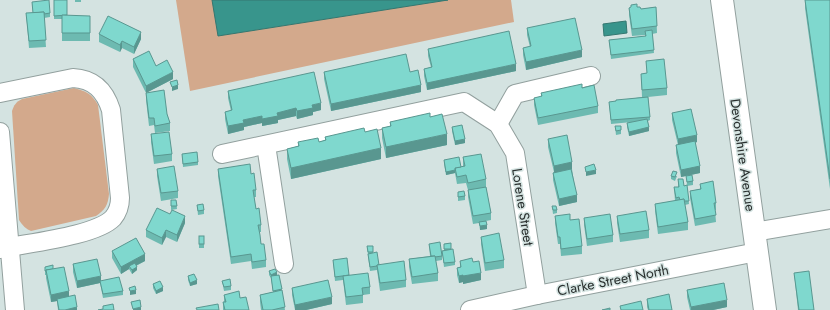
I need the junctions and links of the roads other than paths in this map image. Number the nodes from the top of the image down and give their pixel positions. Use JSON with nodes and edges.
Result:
{"nodes":[{"id":1,"x":722,"y":0,"type":"edge"},
{"id":2,"x":591,"y":76,"type":"dead end"},
{"id":3,"x":0,"y":92,"type":"edge"},
{"id":4,"x":498,"y":124,"type":"junction"},
{"id":5,"x":0,"y":132,"type":"edge"},
{"id":6,"x":266,"y":145,"type":"junction"},
{"id":7,"x":222,"y":154,"type":"dead end"},
{"id":8,"x":830,"y":219,"type":"edge"},
{"id":9,"x":755,"y":242,"type":"junction"},
{"id":10,"x":5,"y":248,"type":"edge"},
{"id":11,"x":284,"y":264,"type":"dead end"},
{"id":12,"x":536,"y":295,"type":"junction"},
{"id":13,"x":15,"y":310,"type":"edge"},
{"id":14,"x":470,"y":310,"type":"edge"},
{"id":15,"x":765,"y":310,"type":"edge"}],
"edges":[{"from":1,"to":9,"type":"main road","name":"Devonshire Avenue"},
{"from":2,"to":4,"type":"street"},
{"from":3,"to":10,"type":"street"},
{"from":4,"to":6,"type":"street"},
{"from":4,"to":12,"type":"street","name":"Lorene Street"},
{"from":5,"to":10,"type":"street"},
{"from":6,"to":7,"type":"street"},
{"from":6,"to":11,"type":"street"},
{"from":8,"to":9,"type":"street","name":"Clarke Street North"},
{"from":9,"to":12,"type":"street","name":"Clarke Street North"},
{"from":9,"to":15,"type":"main road","name":"Devonshire Avenue"},
{"from":10,"to":13,"type":"street"},
{"from":12,"to":14,"type":"street","name":"Clarke Street North"}]}
